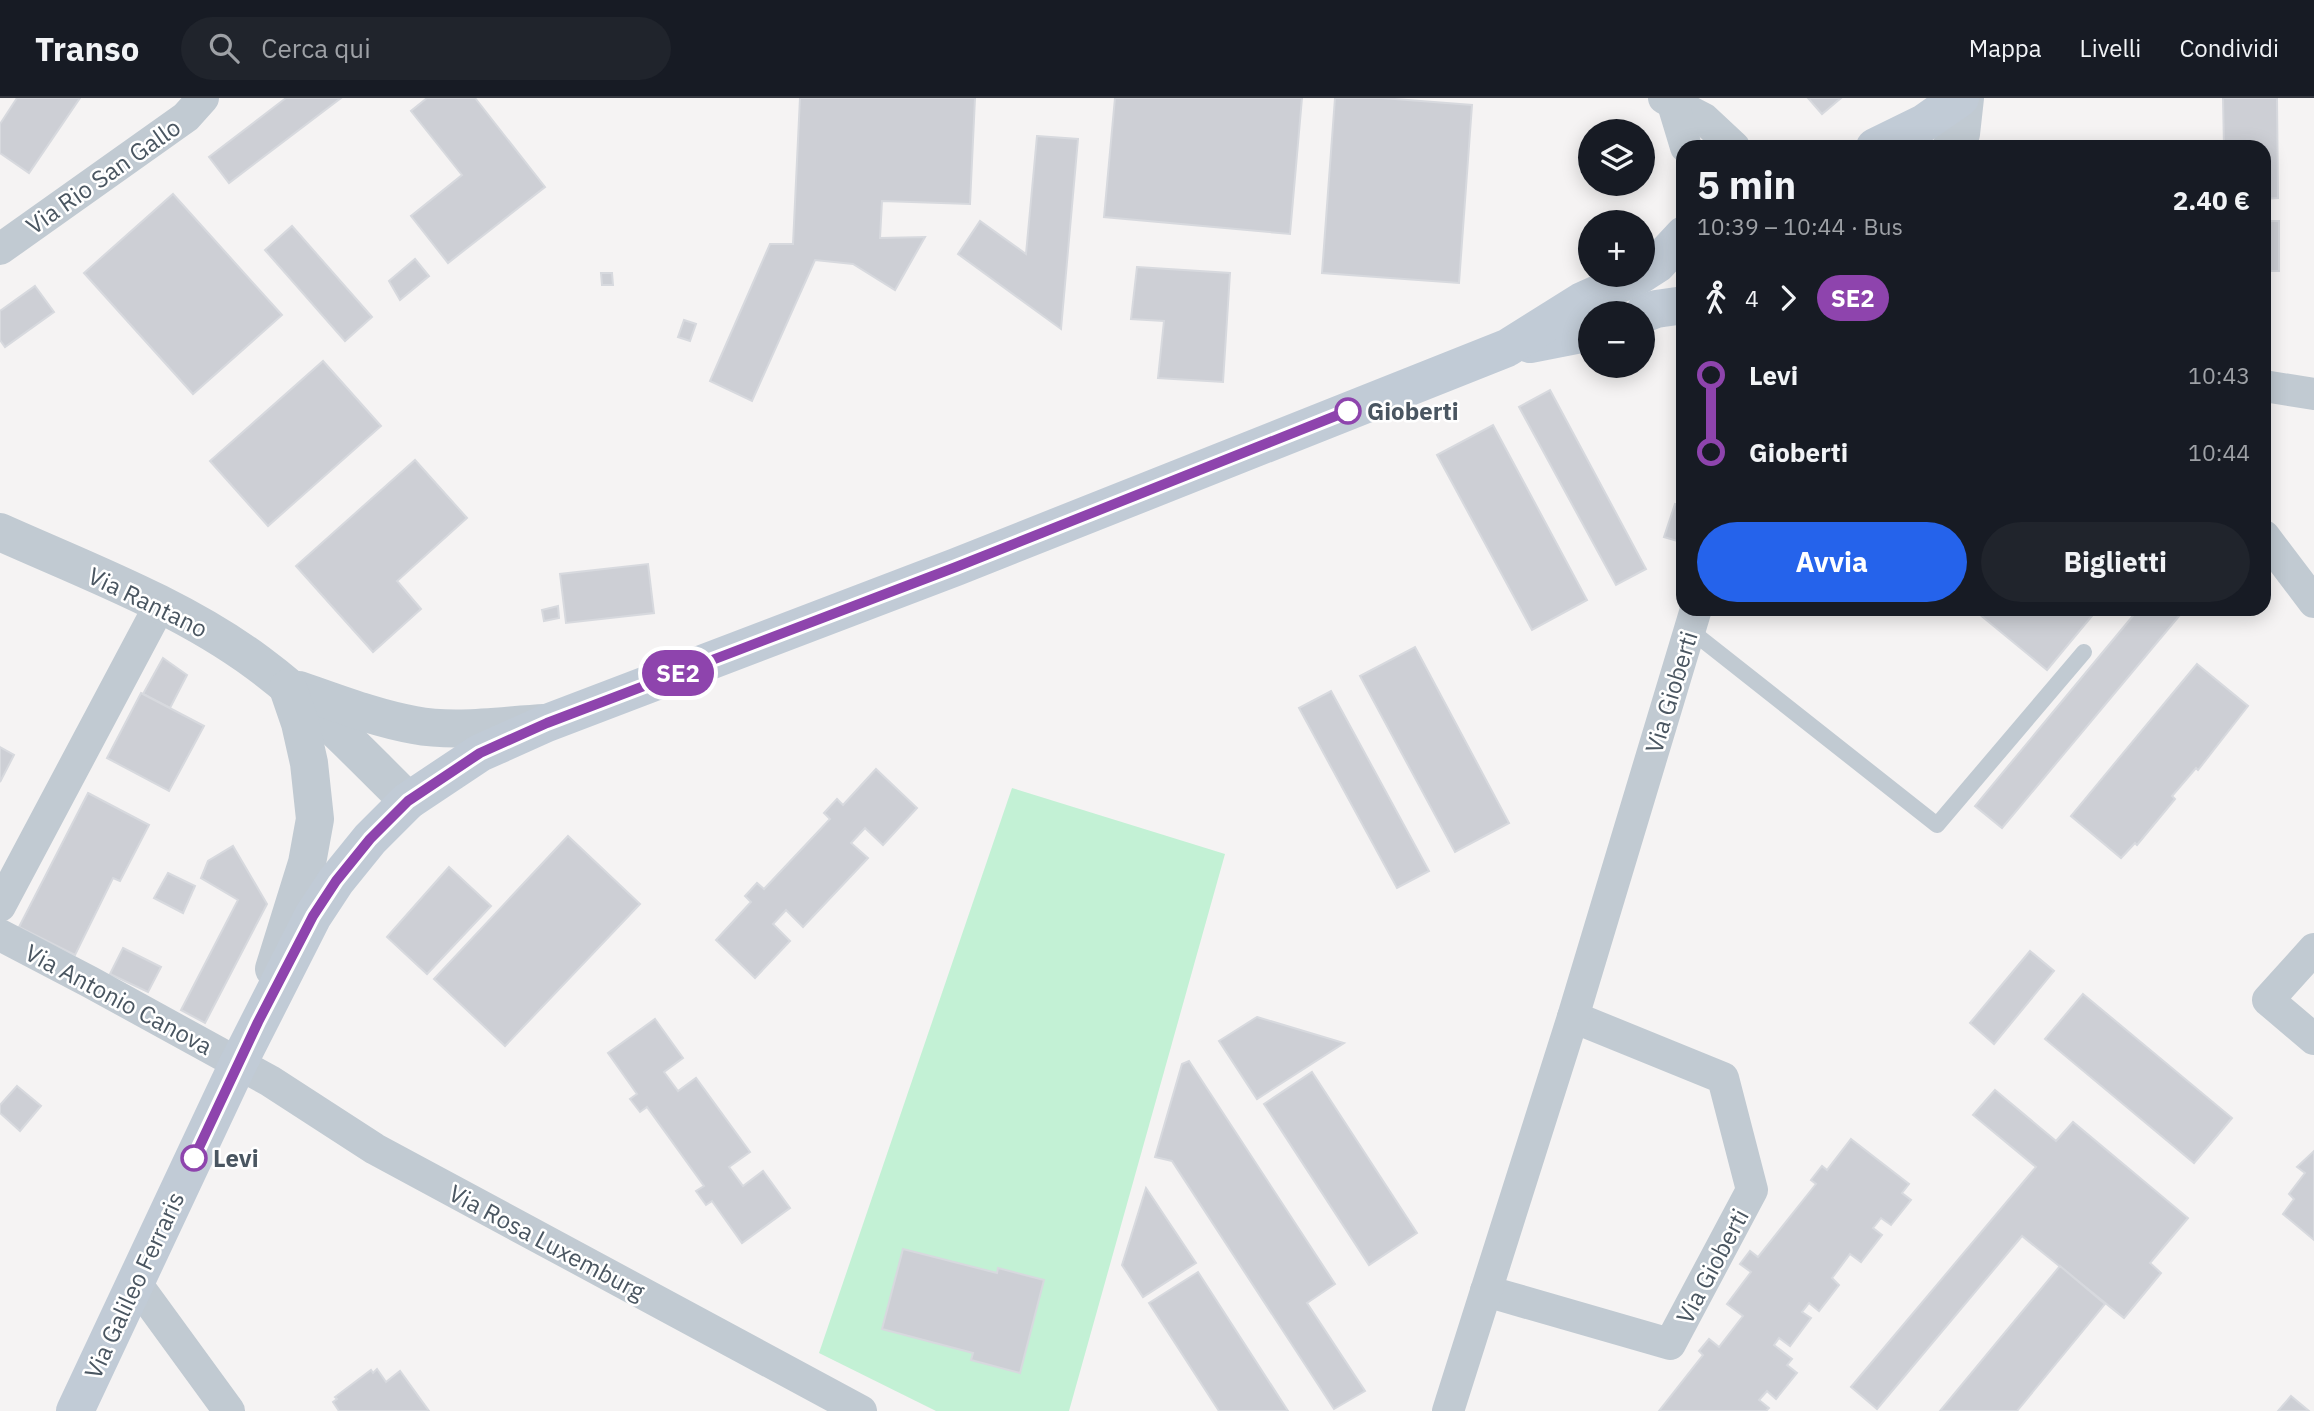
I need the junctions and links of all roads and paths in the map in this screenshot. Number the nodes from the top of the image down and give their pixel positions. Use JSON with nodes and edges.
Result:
{"nodes":[{"id":1,"x":203,"y":98,"type":"edge"},
{"id":2,"x":1960,"y":98,"type":"edge"},
{"id":3,"x":1968,"y":98,"type":"edge"},
{"id":4,"x":1672,"y":100,"type":"edge"},
{"id":5,"x":1928,"y":139,"type":"edge"},
{"id":6,"x":1684,"y":140,"type":"edge"},
{"id":7,"x":1726,"y":140,"type":"edge"},
{"id":8,"x":1676,"y":244,"type":"edge"},
{"id":9,"x":0,"y":249,"type":"edge"},
{"id":10,"x":1655,"y":265,"type":"edge"},
{"id":11,"x":1613,"y":287,"type":"edge"},
{"id":12,"x":1676,"y":306,"type":"edge"},
{"id":13,"x":1655,"y":309,"type":"edge"},
{"id":14,"x":1578,"y":334,"type":"edge"},
{"id":15,"x":1507,"y":348,"type":"junction"},
{"id":16,"x":2271,"y":387,"type":"edge"},
{"id":17,"x":2314,"y":394,"type":"edge"},
{"id":18,"x":0,"y":532,"type":"edge"},
{"id":19,"x":2271,"y":545,"type":"edge"},
{"id":20,"x":2314,"y":602,"type":"edge"},
{"id":21,"x":160,"y":605,"type":"junction"},
{"id":22,"x":1693,"y":620,"type":"edge"},
{"id":23,"x":2084,"y":652,"type":"dead end"},
{"id":24,"x":287,"y":687,"type":"junction"},
{"id":25,"x":547,"y":723,"type":"junction"},
{"id":26,"x":408,"y":801,"type":"junction"},
{"id":27,"x":0,"y":906,"type":"edge"},
{"id":28,"x":0,"y":935,"type":"edge"},
{"id":29,"x":2314,"y":948,"type":"edge"},
{"id":30,"x":1573,"y":1017,"type":"junction"},
{"id":31,"x":258,"y":1022,"type":"junction"},
{"id":32,"x":2314,"y":1039,"type":"edge"},
{"id":33,"x":238,"y":1064,"type":"junction"},
{"id":34,"x":135,"y":1282,"type":"junction"},
{"id":35,"x":1486,"y":1291,"type":"junction"},
{"id":36,"x":75,"y":1411,"type":"edge"},
{"id":37,"x":229,"y":1411,"type":"edge"},
{"id":38,"x":861,"y":1411,"type":"edge"},
{"id":39,"x":1448,"y":1411,"type":"edge"}],
"edges":[{"from":1,"to":9,"type":"street","name":"Via Rio San Gallo"},
{"from":2,"to":5,"type":"main road"},
{"from":3,"to":5,"type":"street"},
{"from":4,"to":6,"type":"street"},
{"from":4,"to":7,"type":"street"},
{"from":8,"to":10,"type":"main road"},
{"from":11,"to":15,"type":"main road"},
{"from":12,"to":13,"type":"main road"},
{"from":14,"to":15,"type":"main road"},
{"from":15,"to":25,"type":"main road","name":"Via Galileo Ferraris"},
{"from":16,"to":17,"type":"street"},
{"from":18,"to":21,"type":"street","name":"Via Rantano"},
{"from":19,"to":20,"type":"street"},
{"from":21,"to":24,"type":"street","name":"Via Rantano"},
{"from":21,"to":27,"type":"street"},
{"from":22,"to":23,"type":"lane"},
{"from":22,"to":30,"type":"street","name":"Via Gioberti"},
{"from":24,"to":25,"type":"street","name":"Via Rantano"},
{"from":24,"to":26,"type":"street","name":"Via Rantano"},
{"from":24,"to":31,"type":"street"},
{"from":25,"to":26,"type":"main road","name":"Via Galileo Ferraris"},
{"from":26,"to":31,"type":"main road","name":"Via Galileo Ferraris"},
{"from":28,"to":33,"type":"street","name":"Via Antonio Canova"},
{"from":29,"to":32,"type":"street"},
{"from":30,"to":35,"type":"street","name":"Via Gioberti"},
{"from":30,"to":35,"type":"street","name":"Via Gioberti"},
{"from":31,"to":33,"type":"main road","name":"Via Galileo Ferraris"},
{"from":33,"to":34,"type":"main road","name":"Via Galileo Ferraris"},
{"from":33,"to":38,"type":"street","name":"Via Rosa Luxemburg"},
{"from":34,"to":36,"type":"main road","name":"Via Galileo Ferraris"},
{"from":34,"to":37,"type":"street"},
{"from":35,"to":39,"type":"street","name":"Via Gioberti"}]}
